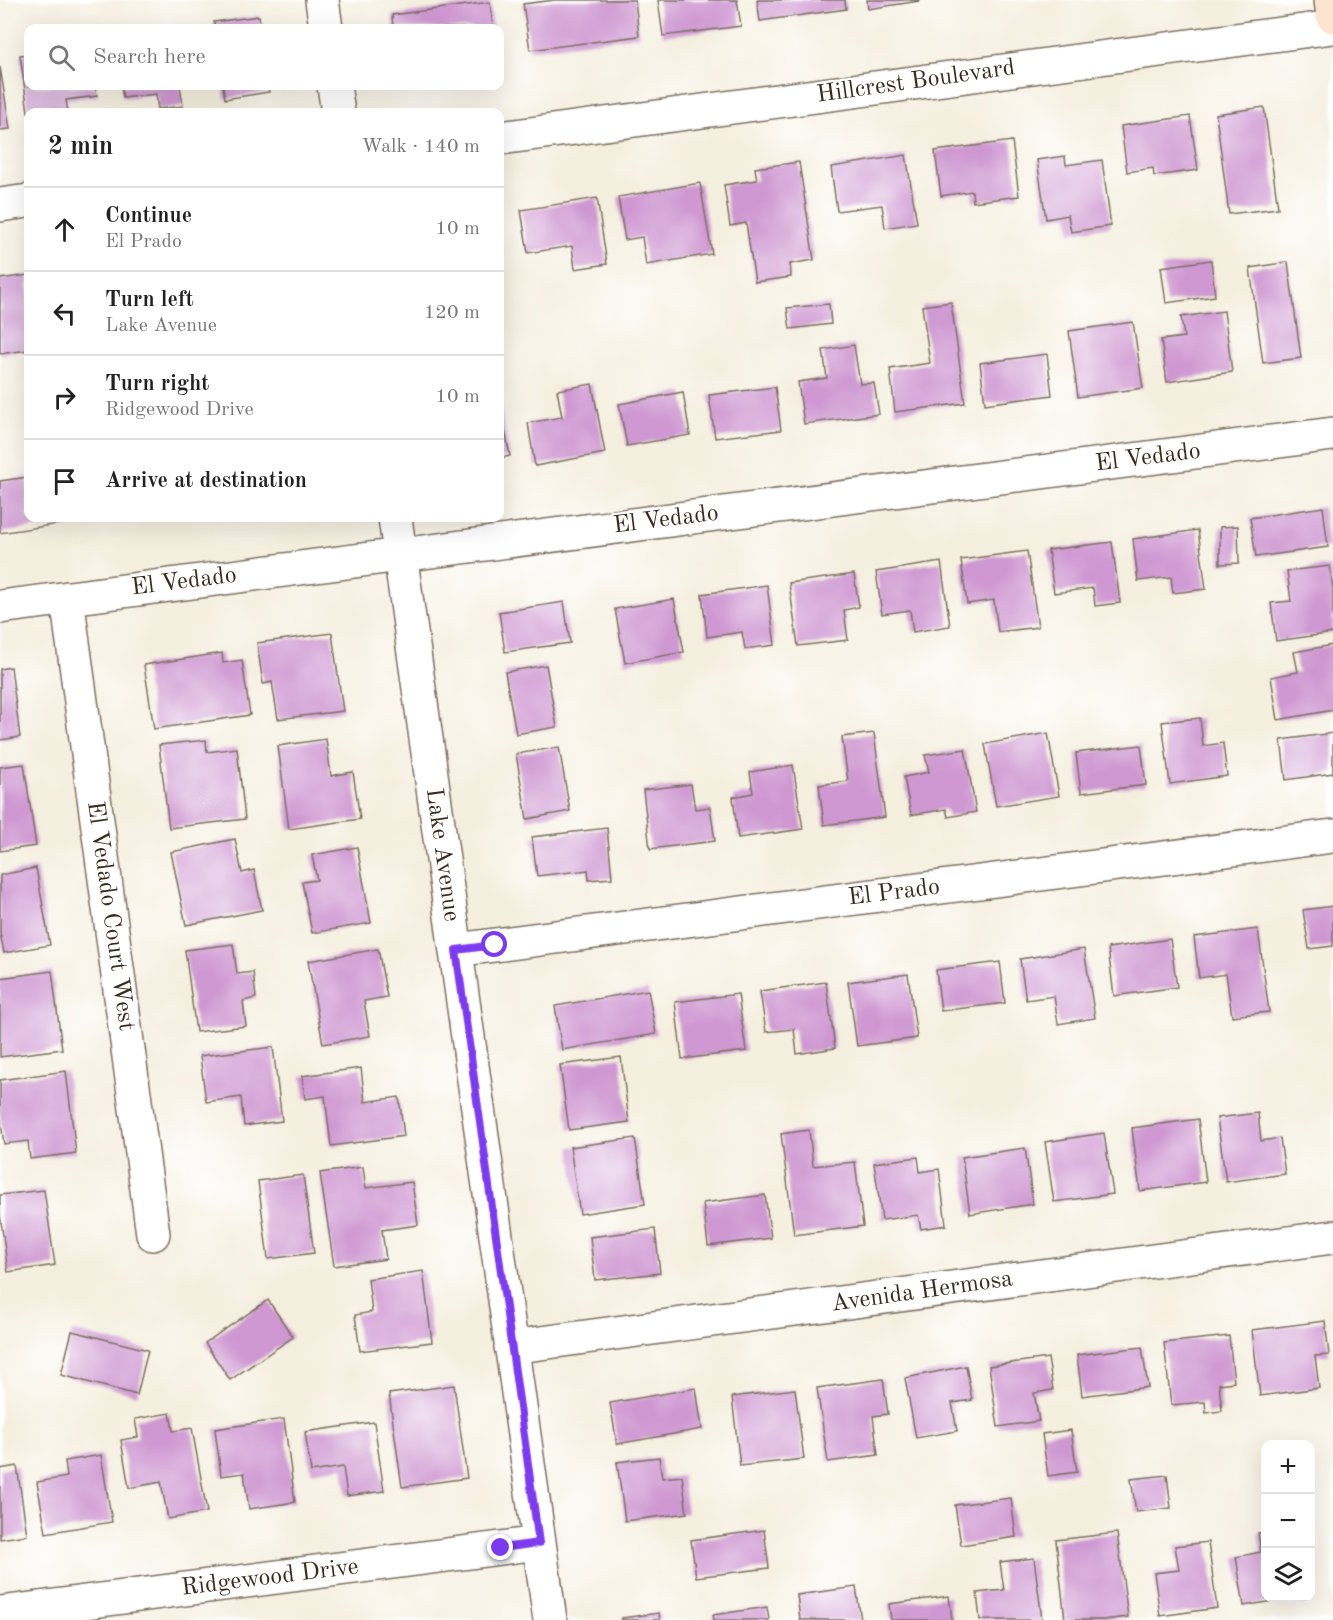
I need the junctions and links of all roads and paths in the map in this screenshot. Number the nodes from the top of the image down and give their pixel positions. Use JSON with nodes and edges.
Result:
{"nodes":[{"id":1,"x":322,"y":0,"type":"edge"},
{"id":2,"x":1331,"y":0,"type":"edge"},
{"id":3,"x":1333,"y":16,"type":"edge"},
{"id":4,"x":325,"y":24,"type":"edge"},
{"id":5,"x":1333,"y":27,"type":"edge"},
{"id":6,"x":335,"y":90,"type":"edge"},
{"id":7,"x":337,"y":108,"type":"edge"},
{"id":8,"x":504,"y":137,"type":"edge"},
{"id":9,"x":24,"y":202,"type":"edge"},
{"id":10,"x":0,"y":205,"type":"edge"},
{"id":11,"x":1333,"y":434,"type":"edge"},
{"id":12,"x":396,"y":522,"type":"edge"},
{"id":13,"x":400,"y":554,"type":"junction"},
{"id":14,"x":67,"y":598,"type":"junction"},
{"id":15,"x":0,"y":607,"type":"edge"},
{"id":16,"x":1333,"y":836,"type":"edge"},
{"id":17,"x":456,"y":950,"type":"junction"},
{"id":18,"x":153,"y":1234,"type":"dead end"},
{"id":19,"x":1333,"y":1237,"type":"edge"},
{"id":20,"x":511,"y":1347,"type":"junction"},
{"id":21,"x":539,"y":1543,"type":"junction"},
{"id":22,"x":0,"y":1612,"type":"edge"},
{"id":23,"x":550,"y":1620,"type":"edge"}],
"edges":[{"from":1,"to":4,"type":"street"},
{"from":2,"to":3,"type":"street"},
{"from":5,"to":8,"type":"street","name":"Hillcrest Boulevard"},
{"from":6,"to":7,"type":"street"},
{"from":9,"to":10,"type":"street"},
{"from":11,"to":13,"type":"street","name":"El Vedado"},
{"from":12,"to":13,"type":"street","name":"Lake Avenue"},
{"from":13,"to":14,"type":"street","name":"El Vedado"},
{"from":13,"to":17,"type":"street","name":"Lake Avenue"},
{"from":14,"to":15,"type":"street","name":"El Vedado"},
{"from":14,"to":18,"type":"street","name":"El Vedado Court West"},
{"from":16,"to":17,"type":"street","name":"El Prado"},
{"from":17,"to":20,"type":"street","name":"Lake Avenue"},
{"from":19,"to":20,"type":"street","name":"Avenida Hermosa"},
{"from":20,"to":21,"type":"street","name":"Lake Avenue"},
{"from":21,"to":22,"type":"street","name":"Ridgewood Drive"},
{"from":21,"to":23,"type":"street","name":"Lake Avenue"}]}
